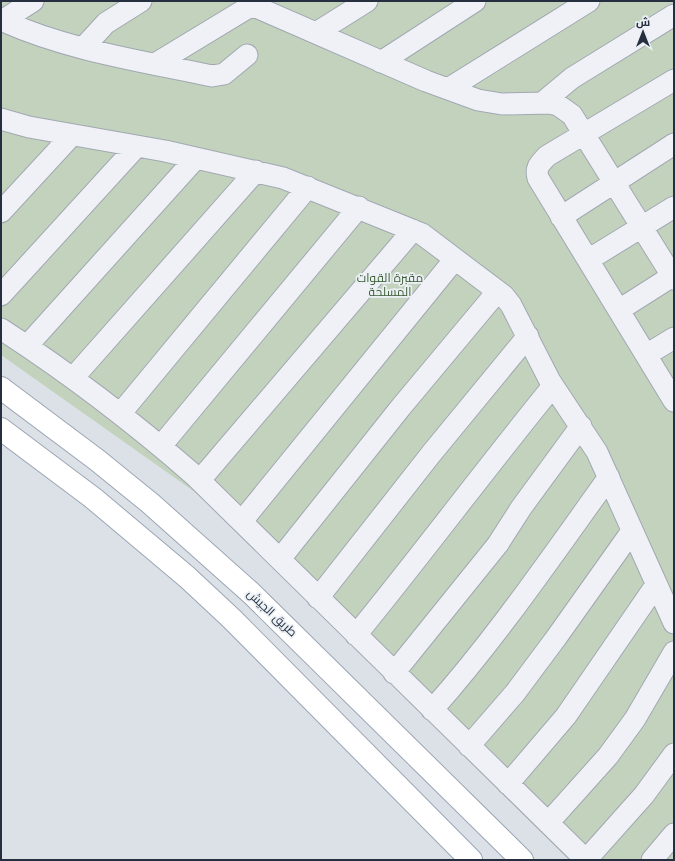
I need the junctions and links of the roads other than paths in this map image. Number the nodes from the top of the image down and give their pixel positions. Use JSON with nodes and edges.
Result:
{"nodes":[{"id":1,"x":33,"y":1,"type":"edge"},
{"id":2,"x":141,"y":1,"type":"edge"},
{"id":3,"x":367,"y":1,"type":"edge"},
{"id":4,"x":475,"y":1,"type":"edge"},
{"id":5,"x":589,"y":1,"type":"edge"},
{"id":6,"x":253,"y":2,"type":"edge"},
{"id":7,"x":674,"y":15,"type":"edge"},
{"id":8,"x":1,"y":20,"type":"edge"},
{"id":9,"x":316,"y":33,"type":"junction"},
{"id":10,"x":84,"y":47,"type":"junction"},
{"id":11,"x":247,"y":55,"type":"dead end"},
{"id":12,"x":381,"y":62,"type":"junction"},
{"id":13,"x":155,"y":64,"type":"junction"},
{"id":14,"x":674,"y":80,"type":"edge"},
{"id":15,"x":448,"y":89,"type":"junction"},
{"id":16,"x":542,"y":103,"type":"junction"},
{"id":17,"x":5,"y":125,"type":"edge"},
{"id":18,"x":584,"y":134,"type":"junction"},
{"id":19,"x":72,"y":135,"type":"junction"},
{"id":20,"x":674,"y":144,"type":"edge"},
{"id":21,"x":137,"y":146,"type":"junction"},
{"id":22,"x":196,"y":158,"type":"junction"},
{"id":23,"x":256,"y":171,"type":"junction"},
{"id":24,"x":614,"y":182,"type":"junction"},
{"id":25,"x":308,"y":187,"type":"junction"},
{"id":26,"x":359,"y":207,"type":"junction"},
{"id":27,"x":674,"y":207,"type":"edge"},
{"id":28,"x":1,"y":212,"type":"edge"},
{"id":29,"x":561,"y":217,"type":"junction"},
{"id":30,"x":642,"y":227,"type":"junction"},
{"id":31,"x":413,"y":230,"type":"junction"},
{"id":32,"x":455,"y":259,"type":"junction"},
{"id":33,"x":588,"y":260,"type":"junction"},
{"id":34,"x":673,"y":277,"type":"edge"},
{"id":35,"x":498,"y":292,"type":"junction"},
{"id":36,"x":1,"y":294,"type":"edge"},
{"id":37,"x":619,"y":310,"type":"junction"},
{"id":38,"x":1,"y":329,"type":"edge"},
{"id":39,"x":528,"y":336,"type":"junction"},
{"id":40,"x":674,"y":338,"type":"edge"},
{"id":41,"x":28,"y":346,"type":"junction"},
{"id":42,"x":646,"y":355,"type":"junction"},
{"id":43,"x":73,"y":378,"type":"junction"},
{"id":44,"x":553,"y":386,"type":"junction"},
{"id":45,"x":1,"y":388,"type":"edge"},
{"id":46,"x":674,"y":401,"type":"edge"},
{"id":47,"x":120,"y":414,"type":"junction"},
{"id":48,"x":581,"y":426,"type":"junction"},
{"id":49,"x":1,"y":429,"type":"edge"},
{"id":50,"x":160,"y":446,"type":"junction"},
{"id":51,"x":609,"y":477,"type":"junction"},
{"id":52,"x":200,"y":480,"type":"junction"},
{"id":53,"x":242,"y":521,"type":"junction"},
{"id":54,"x":632,"y":531,"type":"junction"},
{"id":55,"x":280,"y":559,"type":"junction"},
{"id":56,"x":656,"y":585,"type":"junction"},
{"id":57,"x":318,"y":598,"type":"junction"},
{"id":58,"x":674,"y":623,"type":"edge"},
{"id":59,"x":356,"y":635,"type":"junction"},
{"id":60,"x":674,"y":652,"type":"edge"},
{"id":61,"x":394,"y":673,"type":"junction"},
{"id":62,"x":432,"y":710,"type":"junction"},
{"id":63,"x":469,"y":746,"type":"junction"},
{"id":64,"x":674,"y":754,"type":"edge"},
{"id":65,"x":508,"y":784,"type":"junction"},
{"id":66,"x":548,"y":823,"type":"junction"},
{"id":67,"x":674,"y":834,"type":"edge"},
{"id":68,"x":471,"y":860,"type":"edge"},
{"id":69,"x":522,"y":860,"type":"edge"},
{"id":70,"x":586,"y":860,"type":"edge"},
{"id":71,"x":652,"y":860,"type":"edge"}],
"edges":[{"from":1,"to":8,"type":"lane"},
{"from":2,"to":10,"type":"lane"},
{"from":3,"to":9,"type":"lane"},
{"from":4,"to":12,"type":"lane"},
{"from":5,"to":15,"type":"lane"},
{"from":6,"to":9,"type":"lane"},
{"from":6,"to":13,"type":"lane"},
{"from":7,"to":16,"type":"lane"},
{"from":8,"to":10,"type":"lane"},
{"from":9,"to":12,"type":"lane"},
{"from":10,"to":13,"type":"lane"},
{"from":11,"to":13,"type":"lane"},
{"from":12,"to":15,"type":"lane"},
{"from":14,"to":18,"type":"lane"},
{"from":15,"to":16,"type":"lane"},
{"from":16,"to":18,"type":"lane"},
{"from":17,"to":19,"type":"lane"},
{"from":18,"to":24,"type":"lane"},
{"from":18,"to":29,"type":"lane"},
{"from":19,"to":21,"type":"lane"},
{"from":19,"to":28,"type":"lane"},
{"from":20,"to":24,"type":"lane"},
{"from":21,"to":22,"type":"lane"},
{"from":21,"to":36,"type":"lane"},
{"from":22,"to":23,"type":"lane"},
{"from":22,"to":41,"type":"lane"},
{"from":23,"to":25,"type":"lane"},
{"from":23,"to":43,"type":"lane"},
{"from":24,"to":29,"type":"lane"},
{"from":24,"to":30,"type":"lane"},
{"from":25,"to":26,"type":"lane"},
{"from":25,"to":47,"type":"lane"},
{"from":26,"to":31,"type":"lane"},
{"from":26,"to":50,"type":"lane"},
{"from":27,"to":30,"type":"lane"},
{"from":29,"to":33,"type":"lane"},
{"from":30,"to":33,"type":"lane"},
{"from":30,"to":34,"type":"lane"},
{"from":31,"to":32,"type":"lane"},
{"from":31,"to":52,"type":"lane"},
{"from":32,"to":35,"type":"lane"},
{"from":32,"to":53,"type":"lane"},
{"from":33,"to":37,"type":"lane"},
{"from":34,"to":37,"type":"lane"},
{"from":35,"to":39,"type":"lane"},
{"from":35,"to":55,"type":"lane"},
{"from":37,"to":42,"type":"lane"},
{"from":38,"to":41,"type":"lane"},
{"from":39,"to":44,"type":"lane"},
{"from":39,"to":57,"type":"lane"},
{"from":40,"to":42,"type":"lane"},
{"from":41,"to":43,"type":"lane"},
{"from":42,"to":46,"type":"lane"},
{"from":43,"to":47,"type":"lane"},
{"from":44,"to":48,"type":"lane"},
{"from":44,"to":59,"type":"lane"},
{"from":45,"to":69,"type":"main road","name":"طريق الجيش"},
{"from":47,"to":50,"type":"lane"},
{"from":48,"to":51,"type":"lane"},
{"from":48,"to":61,"type":"lane"},
{"from":49,"to":68,"type":"main road"},
{"from":50,"to":52,"type":"lane"},
{"from":51,"to":54,"type":"lane"},
{"from":51,"to":62,"type":"lane"},
{"from":52,"to":53,"type":"lane"},
{"from":53,"to":55,"type":"lane"},
{"from":54,"to":56,"type":"lane"},
{"from":54,"to":63,"type":"lane"},
{"from":55,"to":57,"type":"lane"},
{"from":56,"to":58,"type":"lane"},
{"from":56,"to":65,"type":"lane"},
{"from":57,"to":59,"type":"lane"},
{"from":59,"to":61,"type":"lane"},
{"from":60,"to":66,"type":"lane"},
{"from":61,"to":62,"type":"lane"},
{"from":62,"to":63,"type":"lane"},
{"from":63,"to":65,"type":"lane"},
{"from":64,"to":70,"type":"lane"},
{"from":65,"to":66,"type":"lane"},
{"from":66,"to":70,"type":"lane"},
{"from":67,"to":71,"type":"lane"}]}
